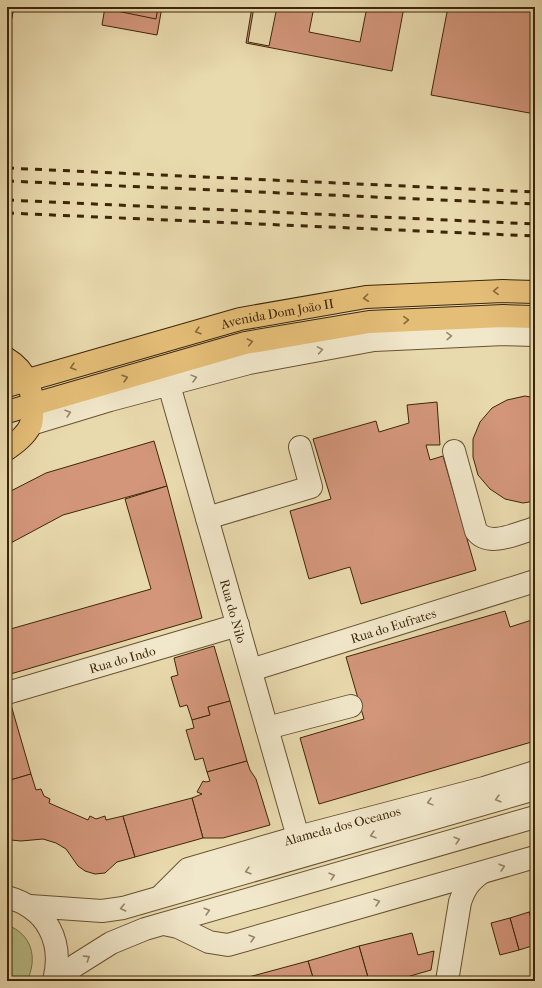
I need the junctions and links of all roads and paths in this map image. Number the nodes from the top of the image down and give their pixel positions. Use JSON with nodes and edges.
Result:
{"nodes":[{"id":1,"x":535,"y":292,"type":"edge"},
{"id":2,"x":535,"y":317,"type":"edge"},
{"id":3,"x":535,"y":335,"type":"edge"},
{"id":4,"x":7,"y":358,"type":"edge"},
{"id":5,"x":28,"y":380,"type":"junction"},
{"id":6,"x":169,"y":384,"type":"junction"},
{"id":7,"x":7,"y":386,"type":"edge"},
{"id":8,"x":7,"y":412,"type":"edge"},
{"id":9,"x":32,"y":414,"type":"junction"},
{"id":10,"x":300,"y":447,"type":"dead end"},
{"id":11,"x":7,"y":449,"type":"edge"},
{"id":12,"x":454,"y":451,"type":"dead end"},
{"id":13,"x":207,"y":518,"type":"junction"},
{"id":14,"x":535,"y":528,"type":"edge"},
{"id":15,"x":535,"y":581,"type":"edge"},
{"id":16,"x":238,"y":626,"type":"junction"},
{"id":17,"x":251,"y":670,"type":"junction"},
{"id":18,"x":7,"y":693,"type":"edge"},
{"id":19,"x":351,"y":706,"type":"dead end"},
{"id":20,"x":267,"y":728,"type":"junction"},
{"id":21,"x":535,"y":772,"type":"edge"},
{"id":22,"x":535,"y":788,"type":"edge"},
{"id":23,"x":535,"y":817,"type":"edge"},
{"id":24,"x":298,"y":837,"type":"junction"},
{"id":25,"x":535,"y":857,"type":"edge"},
{"id":26,"x":481,"y":873,"type":"junction"},
{"id":27,"x":423,"y":889,"type":"junction"},
{"id":28,"x":159,"y":897,"type":"junction"},
{"id":29,"x":15,"y":898,"type":"edge"},
{"id":30,"x":456,"y":920,"type":"junction"},
{"id":31,"x":162,"y":924,"type":"junction"},
{"id":32,"x":55,"y":981,"type":"edge"},
{"id":33,"x":447,"y":981,"type":"edge"}],
"edges":[{"from":1,"to":5,"type":"main road","name":"Avenida Dom João II","one_way":true},
{"from":9,"to":2,"type":"main road","name":"Avenida Dom João II","one_way":true},
{"from":6,"to":3,"type":"street","one_way":true},
{"from":4,"to":5,"type":"main road"},
{"from":5,"to":7,"type":"main road","name":"Avenida Dom João II"},
{"from":5,"to":9,"type":"main road"},
{"from":9,"to":6,"type":"street","one_way":true},
{"from":6,"to":13,"type":"street","name":"Rua do Nilo"},
{"from":8,"to":9,"type":"main road","name":"Avenida Dom João II"},
{"from":9,"to":11,"type":"main road"},
{"from":10,"to":13,"type":"street"},
{"from":12,"to":14,"type":"street"},
{"from":13,"to":16,"type":"street","name":"Rua do Nilo"},
{"from":15,"to":17,"type":"street","name":"Rua do Eufrates"},
{"from":16,"to":17,"type":"street","name":"Rua do Nilo"},
{"from":16,"to":18,"type":"street","name":"Rua do Indo"},
{"from":17,"to":20,"type":"street","name":"Rua do Nilo"},
{"from":19,"to":20,"type":"street"},
{"from":20,"to":24,"type":"street","name":"Rua do Nilo"},
{"from":21,"to":24,"type":"street","name":"Alameda dos Oceanos","one_way":true},
{"from":22,"to":28,"type":"street","name":"Alameda dos Oceanos","one_way":true},
{"from":31,"to":23,"type":"street","one_way":true},
{"from":24,"to":28,"type":"street","name":"Alameda dos Oceanos"},
{"from":26,"to":25,"type":"street","one_way":true},
{"from":26,"to":27,"type":"street"},
{"from":26,"to":30,"type":"street"},
{"from":27,"to":30,"type":"street"},
{"from":31,"to":27,"type":"street","one_way":true},
{"from":28,"to":29,"type":"street","name":"Alameda dos Oceanos","one_way":true},
{"from":29,"to":32,"type":"street"},
{"from":30,"to":33,"type":"street"},
{"from":32,"to":31,"type":"street","one_way":true}]}
